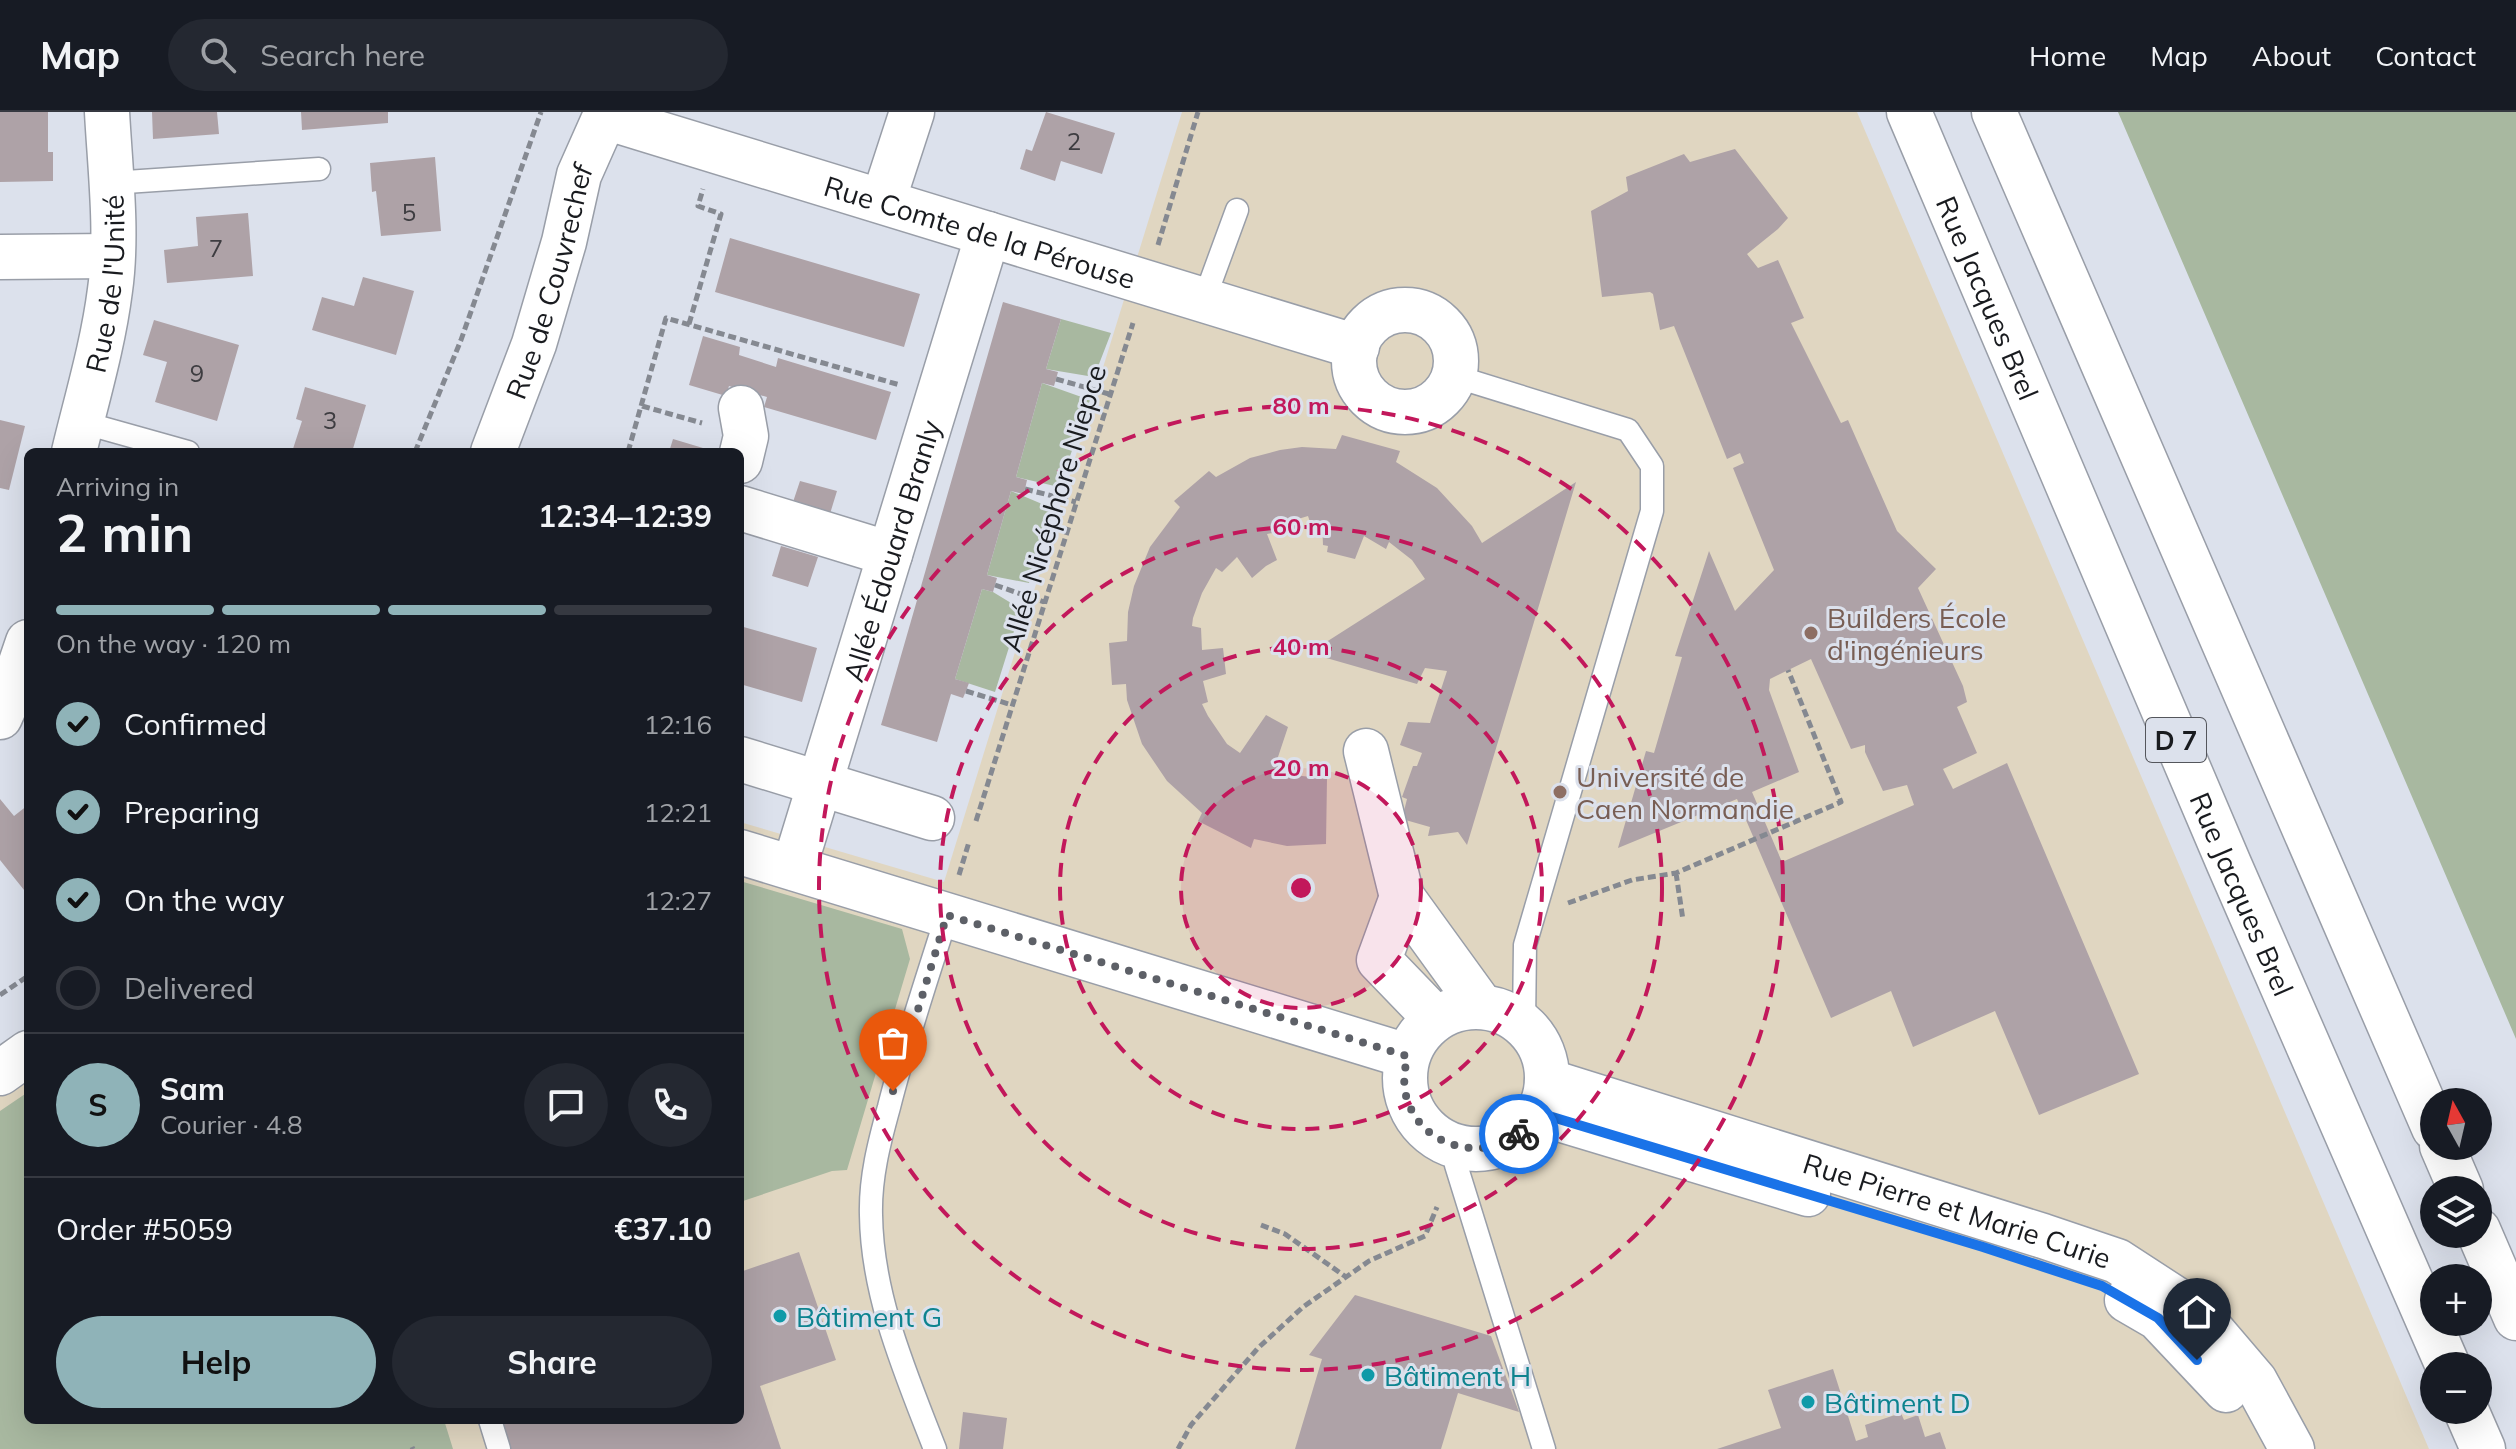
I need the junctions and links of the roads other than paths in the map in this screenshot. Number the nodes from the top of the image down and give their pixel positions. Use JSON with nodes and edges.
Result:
{"nodes":[{"id":1,"x":107,"y":112,"type":"edge"},
{"id":2,"x":912,"y":112,"type":"edge"},
{"id":3,"x":1909,"y":112,"type":"edge"},
{"id":4,"x":1994,"y":112,"type":"edge"},
{"id":5,"x":606,"y":114,"type":"edge"},
{"id":6,"x":319,"y":169,"type":"dead end"},
{"id":7,"x":111,"y":183,"type":"junction"},
{"id":8,"x":883,"y":201,"type":"junction"},
{"id":9,"x":1237,"y":210,"type":"dead end"},
{"id":10,"x":988,"y":234,"type":"junction"},
{"id":11,"x":112,"y":256,"type":"junction"},
{"id":12,"x":0,"y":257,"type":"edge"},
{"id":13,"x":1204,"y":300,"type":"junction"},
{"id":14,"x":1357,"y":347,"type":"junction"},
{"id":15,"x":1454,"y":376,"type":"junction"},
{"id":16,"x":78,"y":437,"type":"edge"},
{"id":17,"x":159,"y":448,"type":"edge"},
{"id":18,"x":495,"y":448,"type":"edge"},
{"id":19,"x":744,"y":509,"type":"edge"},
{"id":20,"x":890,"y":554,"type":"junction"},
{"id":21,"x":24,"y":658,"type":"edge"},
{"id":22,"x":13,"y":702,"type":"edge"},
{"id":23,"x":1366,"y":751,"type":"dead end"},
{"id":24,"x":744,"y":760,"type":"edge"},
{"id":25,"x":820,"y":783,"type":"junction"},
{"id":26,"x":932,"y":818,"type":"dead end"},
{"id":27,"x":744,"y":853,"type":"edge"},
{"id":28,"x":794,"y":868,"type":"junction"},
{"id":29,"x":1402,"y":897,"type":"junction"},
{"id":30,"x":947,"y":915,"type":"junction"},
{"id":31,"x":1481,"y":1006,"type":"junction"},
{"id":32,"x":1435,"y":1018,"type":"junction"},
{"id":33,"x":1524,"y":1025,"type":"junction"},
{"id":34,"x":24,"y":1056,"type":"edge"},
{"id":35,"x":1407,"y":1056,"type":"junction"},
{"id":36,"x":0,"y":1073,"type":"edge"},
{"id":37,"x":2420,"y":1096,"type":"edge"},
{"id":38,"x":1543,"y":1097,"type":"junction"},
{"id":39,"x":1463,"y":1157,"type":"junction"},
{"id":40,"x":2486,"y":1248,"type":"edge"},
{"id":41,"x":2516,"y":1318,"type":"edge"},
{"id":42,"x":2442,"y":1352,"type":"edge"},
{"id":43,"x":491,"y":1424,"type":"edge"},
{"id":44,"x":2472,"y":1424,"type":"edge"},
{"id":45,"x":499,"y":1449,"type":"edge"},
{"id":46,"x":935,"y":1449,"type":"edge"},
{"id":47,"x":1544,"y":1449,"type":"edge"},
{"id":48,"x":2257,"y":1449,"type":"edge"},
{"id":49,"x":2292,"y":1449,"type":"edge"},
{"id":50,"x":2483,"y":1449,"type":"edge"}],
"edges":[{"from":1,"to":7,"type":"street","name":"Rue de l'Unité"},
{"from":2,"to":8,"type":"street"},
{"from":3,"to":42,"type":"street","name":"Rue Jacques Brel","number":"D 7"},
{"from":4,"to":37,"type":"street"},
{"from":5,"to":8,"type":"street","name":"Rue Comte de la Pérouse"},
{"from":5,"to":18,"type":"street","name":"Rue de Couvrechef"},
{"from":6,"to":7,"type":"lane"},
{"from":7,"to":11,"type":"street","name":"Rue de l'Unité"},
{"from":8,"to":10,"type":"street","name":"Rue Comte de la Pérouse"},
{"from":9,"to":13,"type":"lane"},
{"from":10,"to":13,"type":"street","name":"Rue Comte de la Pérouse"},
{"from":10,"to":20,"type":"street","name":"Allée Édouard Branly"},
{"from":11,"to":12,"type":"street"},
{"from":11,"to":16,"type":"street","name":"Rue de l'Unité"},
{"from":13,"to":14,"type":"street","name":"Rue Comte de la Pérouse"},
{"from":14,"to":15,"type":"street"},
{"from":14,"to":15,"type":"street"},
{"from":15,"to":33,"type":"lane"},
{"from":16,"to":17,"type":"lane"},
{"from":19,"to":20,"type":"street"},
{"from":20,"to":25,"type":"street","name":"Allée Édouard Branly"},
{"from":21,"to":22,"type":"street"},
{"from":23,"to":29,"type":"street"},
{"from":24,"to":25,"type":"street"},
{"from":25,"to":26,"type":"street"},
{"from":25,"to":28,"type":"street","name":"Allée Édouard Branly"},
{"from":27,"to":28,"type":"street"},
{"from":28,"to":30,"type":"street"},
{"from":29,"to":31,"type":"street"},
{"from":29,"to":32,"type":"street"},
{"from":30,"to":35,"type":"street"},
{"from":30,"to":46,"type":"lane"},
{"from":31,"to":32,"type":"street"},
{"from":31,"to":33,"type":"street"},
{"from":32,"to":35,"type":"street"},
{"from":33,"to":38,"type":"street"},
{"from":34,"to":36,"type":"street"},
{"from":35,"to":39,"type":"street"},
{"from":38,"to":39,"type":"street"},
{"from":38,"to":48,"type":"street","name":"Rue Pierre et Marie Curie"},
{"from":38,"to":49,"type":"street","name":"Rue Pierre et Marie Curie"},
{"from":39,"to":47,"type":"lane"},
{"from":40,"to":41,"type":"street"},
{"from":43,"to":45,"type":"lane"},
{"from":44,"to":50,"type":"street"}]}
